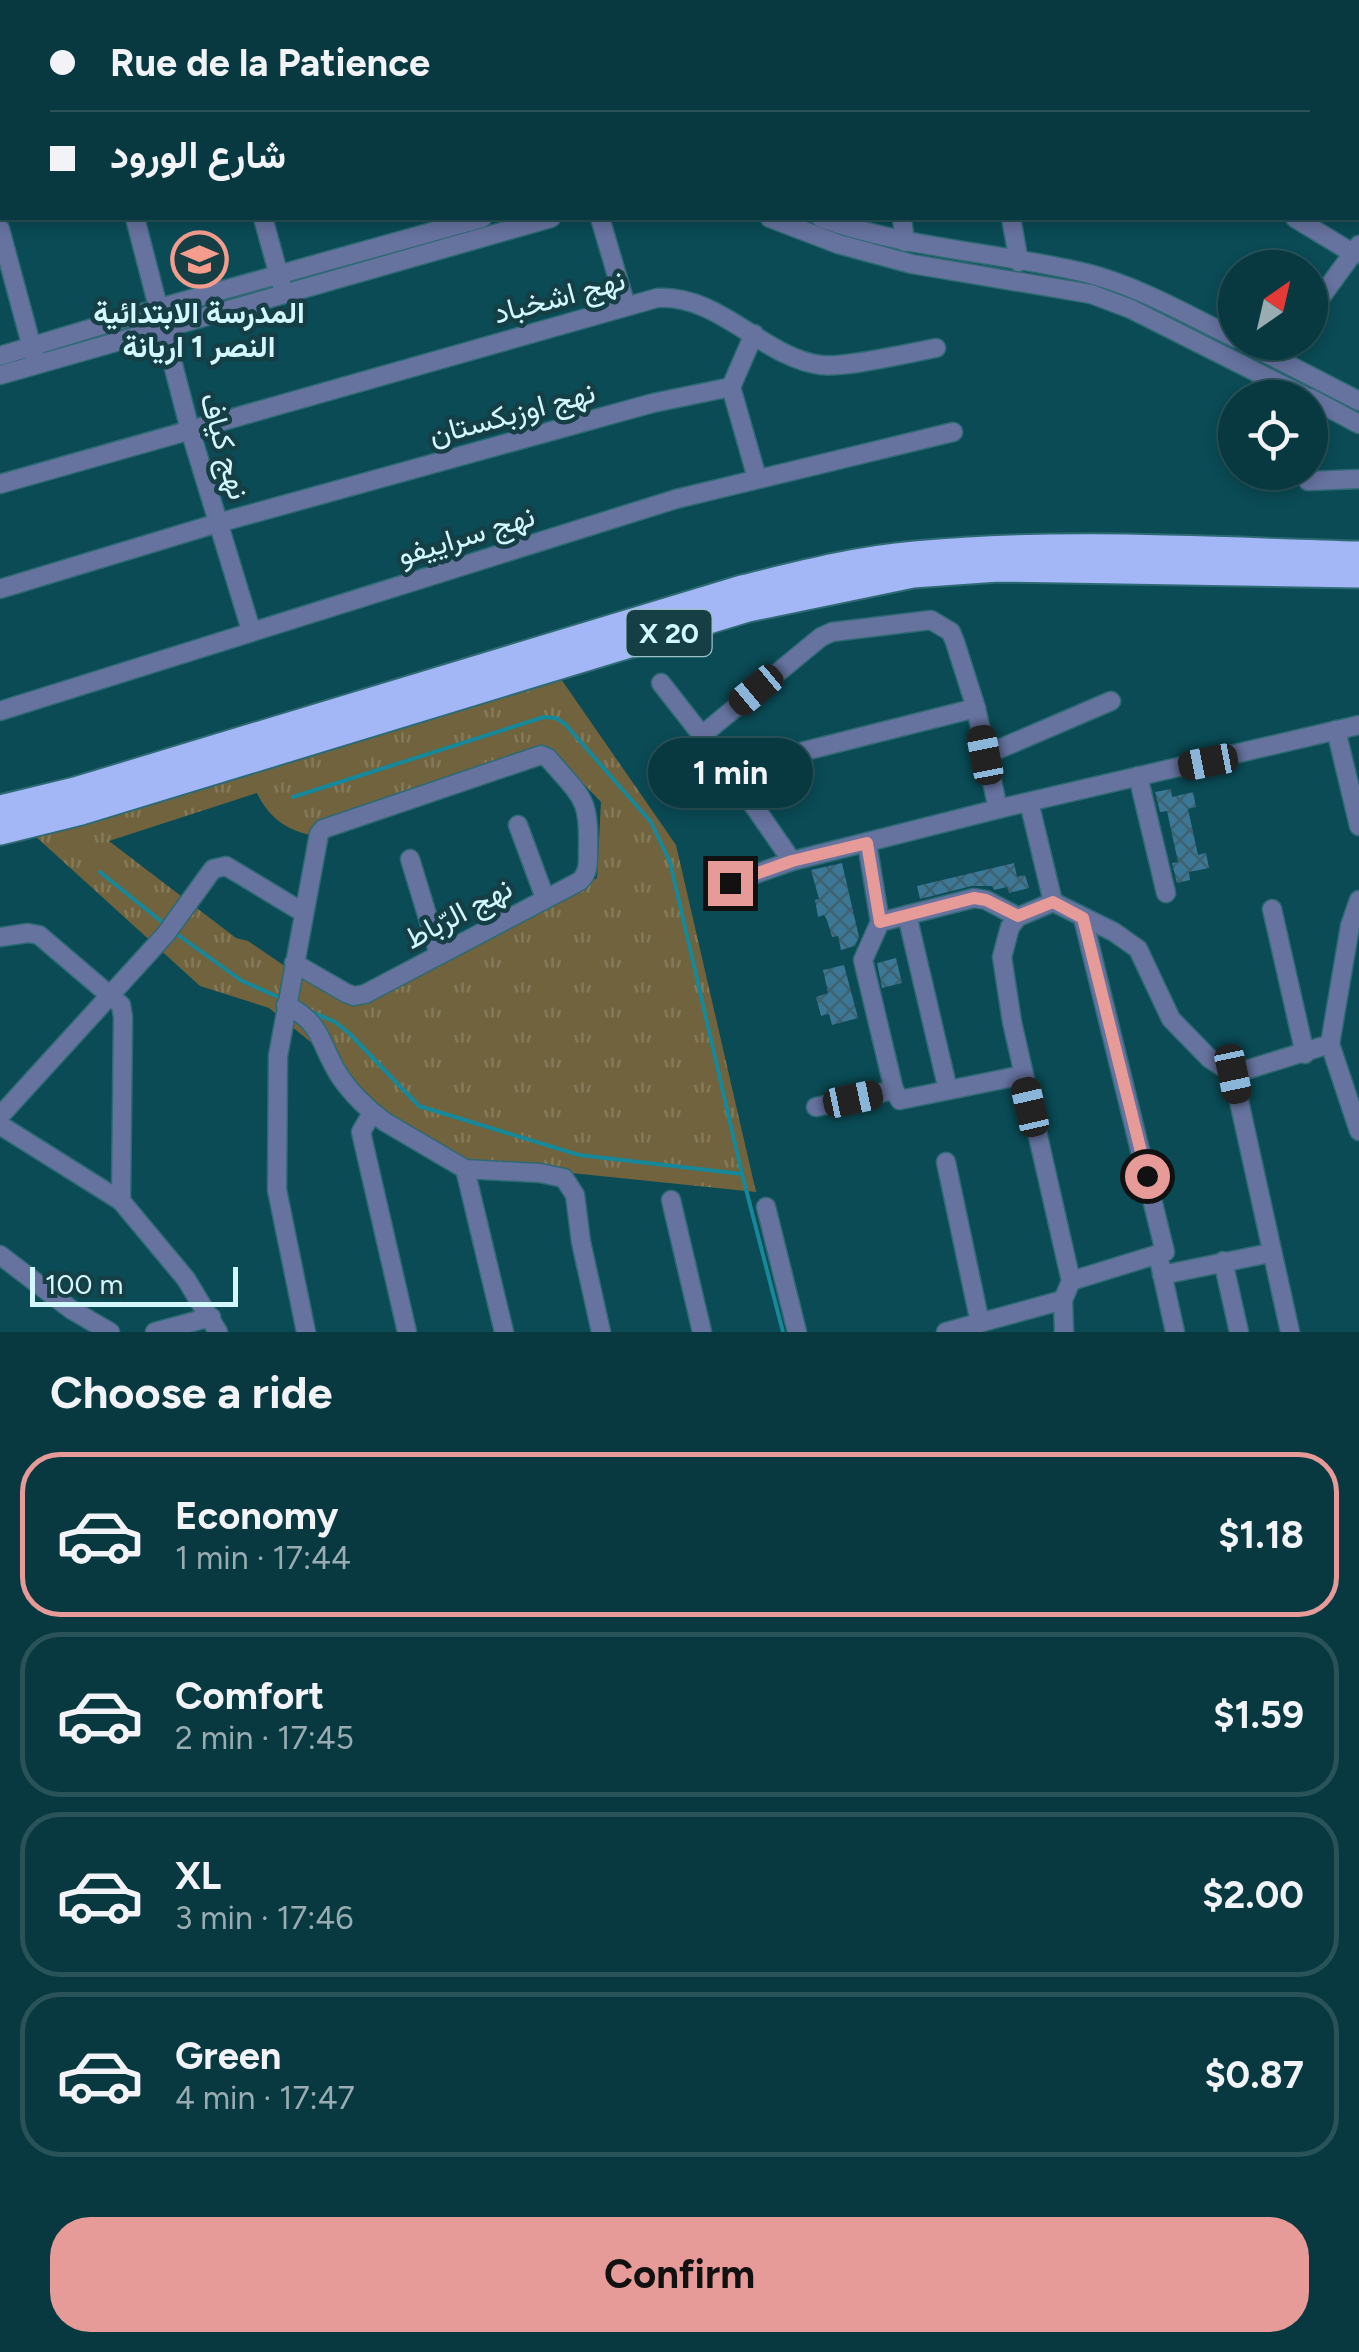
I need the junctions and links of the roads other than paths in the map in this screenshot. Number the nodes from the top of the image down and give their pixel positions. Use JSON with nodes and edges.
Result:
{"nodes":[{"id":1,"x":136,"y":220,"type":"edge"},
{"id":2,"x":264,"y":220,"type":"edge"},
{"id":3,"x":475,"y":220,"type":"edge"},
{"id":4,"x":543,"y":220,"type":"edge"},
{"id":5,"x":601,"y":220,"type":"edge"},
{"id":6,"x":775,"y":220,"type":"edge"},
{"id":7,"x":828,"y":220,"type":"edge"},
{"id":8,"x":902,"y":220,"type":"edge"},
{"id":9,"x":1011,"y":220,"type":"edge"},
{"id":10,"x":1300,"y":220,"type":"edge"},
{"id":11,"x":0,"y":228,"type":"edge"},
{"id":12,"x":905,"y":242,"type":"junction"},
{"id":13,"x":1356,"y":250,"type":"edge"},
{"id":14,"x":1019,"y":262,"type":"junction"},
{"id":15,"x":278,"y":275,"type":"junction"},
{"id":16,"x":1328,"y":288,"type":"edge"},
{"id":17,"x":284,"y":294,"type":"junction"},
{"id":18,"x":626,"y":306,"type":"junction"},
{"id":19,"x":158,"y":308,"type":"junction"},
{"id":20,"x":165,"y":329,"type":"junction"},
{"id":21,"x":1218,"y":330,"type":"edge"},
{"id":22,"x":754,"y":334,"type":"junction"},
{"id":23,"x":936,"y":348,"type":"dead end"},
{"id":24,"x":0,"y":356,"type":"edge"},
{"id":25,"x":34,"y":356,"type":"junction"},
{"id":26,"x":1274,"y":360,"type":"edge"},
{"id":27,"x":1296,"y":360,"type":"edge"},
{"id":28,"x":1264,"y":374,"type":"junction"},
{"id":29,"x":0,"y":375,"type":"edge"},
{"id":30,"x":1275,"y":380,"type":"edge"},
{"id":31,"x":731,"y":387,"type":"junction"},
{"id":32,"x":1359,"y":401,"type":"edge"},
{"id":33,"x":1328,"y":408,"type":"edge"},
{"id":34,"x":1359,"y":424,"type":"edge"},
{"id":35,"x":190,"y":430,"type":"junction"},
{"id":36,"x":954,"y":432,"type":"dead end"},
{"id":37,"x":757,"y":478,"type":"junction"},
{"id":38,"x":1359,"y":479,"type":"edge"},
{"id":39,"x":1328,"y":480,"type":"edge"},
{"id":40,"x":0,"y":484,"type":"edge"},
{"id":41,"x":218,"y":523,"type":"junction"},
{"id":42,"x":1359,"y":554,"type":"edge"},
{"id":43,"x":1359,"y":576,"type":"edge"},
{"id":44,"x":0,"y":589,"type":"edge"},
{"id":45,"x":251,"y":630,"type":"junction"},
{"id":46,"x":661,"y":683,"type":"dead end"},
{"id":47,"x":1111,"y":701,"type":"dead end"},
{"id":48,"x":976,"y":708,"type":"junction"},
{"id":49,"x":0,"y":711,"type":"edge"},
{"id":50,"x":1359,"y":725,"type":"edge"},
{"id":51,"x":1336,"y":730,"type":"junction"},
{"id":52,"x":701,"y":736,"type":"junction"},
{"id":53,"x":985,"y":755,"type":"junction"},
{"id":54,"x":729,"y":770,"type":"junction"},
{"id":55,"x":1138,"y":776,"type":"junction"},
{"id":56,"x":1029,"y":802,"type":"junction"},
{"id":57,"x":0,"y":808,"type":"edge"},
{"id":58,"x":998,"y":809,"type":"junction"},
{"id":59,"x":518,"y":825,"type":"dead end"},
{"id":60,"x":1359,"y":826,"type":"edge"},
{"id":61,"x":0,"y":832,"type":"edge"},
{"id":62,"x":867,"y":843,"type":"junction"},
{"id":63,"x":410,"y":860,"type":"dead end"},
{"id":64,"x":792,"y":861,"type":"junction"},
{"id":65,"x":730,"y":883,"type":"dead end"},
{"id":66,"x":1166,"y":892,"type":"dead end"},
{"id":67,"x":544,"y":898,"type":"junction"},
{"id":68,"x":1359,"y":900,"type":"edge"},
{"id":69,"x":1053,"y":902,"type":"junction"},
{"id":70,"x":1272,"y":909,"type":"dead end"},
{"id":71,"x":304,"y":913,"type":"junction"},
{"id":72,"x":908,"y":914,"type":"junction"},
{"id":73,"x":1018,"y":916,"type":"junction"},
{"id":74,"x":1083,"y":918,"type":"junction"},
{"id":75,"x":880,"y":922,"type":"junction"},
{"id":76,"x":0,"y":937,"type":"edge"},
{"id":77,"x":439,"y":954,"type":"junction"},
{"id":78,"x":294,"y":963,"type":"junction"},
{"id":79,"x":112,"y":996,"type":"junction"},
{"id":80,"x":286,"y":1005,"type":"junction"},
{"id":81,"x":1330,"y":1044,"type":"junction"},
{"id":82,"x":1305,"y":1054,"type":"junction"},
{"id":83,"x":1233,"y":1074,"type":"junction"},
{"id":84,"x":1023,"y":1075,"type":"junction"},
{"id":85,"x":894,"y":1090,"type":"junction"},
{"id":86,"x":948,"y":1090,"type":"junction"},
{"id":87,"x":816,"y":1107,"type":"dead end"},
{"id":88,"x":372,"y":1113,"type":"junction"},
{"id":89,"x":0,"y":1116,"type":"edge"},
{"id":90,"x":0,"y":1125,"type":"edge"},
{"id":91,"x":1359,"y":1131,"type":"edge"},
{"id":92,"x":946,"y":1162,"type":"dead end"},
{"id":93,"x":466,"y":1168,"type":"junction"},
{"id":94,"x":671,"y":1200,"type":"dead end"},
{"id":95,"x":120,"y":1201,"type":"junction"},
{"id":96,"x":766,"y":1208,"type":"dead end"},
{"id":97,"x":1270,"y":1254,"type":"junction"},
{"id":98,"x":0,"y":1255,"type":"edge"},
{"id":99,"x":1223,"y":1261,"type":"junction"},
{"id":100,"x":1160,"y":1265,"type":"junction"},
{"id":101,"x":1071,"y":1281,"type":"junction"},
{"id":102,"x":1062,"y":1300,"type":"junction"},
{"id":103,"x":980,"y":1323,"type":"junction"},
{"id":104,"x":214,"y":1325,"type":"edge"},
{"id":105,"x":955,"y":1331,"type":"edge"},
{"id":106,"x":110,"y":1332,"type":"edge"},
{"id":107,"x":155,"y":1332,"type":"edge"},
{"id":108,"x":306,"y":1332,"type":"edge"},
{"id":109,"x":407,"y":1332,"type":"edge"},
{"id":110,"x":504,"y":1332,"type":"edge"},
{"id":111,"x":601,"y":1332,"type":"edge"},
{"id":112,"x":702,"y":1332,"type":"edge"},
{"id":113,"x":797,"y":1332,"type":"edge"},
{"id":114,"x":1064,"y":1332,"type":"edge"},
{"id":115,"x":1175,"y":1332,"type":"edge"},
{"id":116,"x":1239,"y":1332,"type":"edge"},
{"id":117,"x":1290,"y":1332,"type":"edge"}],
"edges":[{"from":1,"to":19,"type":"street","name":"نهج كياف"},
{"from":2,"to":15,"type":"street"},
{"from":3,"to":15,"type":"street"},
{"from":4,"to":17,"type":"street"},
{"from":5,"to":18,"type":"street"},
{"from":6,"to":28,"type":"street"},
{"from":7,"to":12,"type":"street"},
{"from":8,"to":12,"type":"street"},
{"from":9,"to":14,"type":"street"},
{"from":10,"to":13,"type":"street"},
{"from":11,"to":25,"type":"street"},
{"from":12,"to":14,"type":"street"},
{"from":13,"to":16,"type":"street"},
{"from":14,"to":21,"type":"street"},
{"from":15,"to":17,"type":"street"},
{"from":15,"to":19,"type":"street"},
{"from":17,"to":20,"type":"street"},
{"from":18,"to":22,"type":"street","name":"نهج اشخباد"},
{"from":18,"to":35,"type":"street","name":"نهج اشخباد"},
{"from":19,"to":20,"type":"street","name":"نهج كياف"},
{"from":19,"to":25,"type":"street"},
{"from":20,"to":25,"type":"street"},
{"from":20,"to":35,"type":"street","name":"نهج كياف"},
{"from":22,"to":23,"type":"street","name":"نهج اشخباد"},
{"from":22,"to":31,"type":"street"},
{"from":24,"to":25,"type":"street"},
{"from":25,"to":29,"type":"street"},
{"from":26,"to":28,"type":"street"},
{"from":27,"to":32,"type":"street"},
{"from":28,"to":30,"type":"street"},
{"from":31,"to":37,"type":"street"},
{"from":31,"to":41,"type":"street","name":"نهج اوزبكستان"},
{"from":33,"to":34,"type":"street"},
{"from":35,"to":40,"type":"street","name":"نهج اشخباد"},
{"from":35,"to":41,"type":"street","name":"نهج كياف"},
{"from":36,"to":37,"type":"street","name":"نهج سراييفو"},
{"from":37,"to":45,"type":"street","name":"نهج سراييفو"},
{"from":38,"to":39,"type":"street"},
{"from":41,"to":44,"type":"street","name":"نهج اوزبكستان"},
{"from":41,"to":45,"type":"street","name":"نهج كياف"},
{"from":42,"to":57,"type":"highway","number":"X 20"},
{"from":43,"to":61,"type":"highway","number":"X 20"},
{"from":45,"to":49,"type":"street","name":"نهج سراييفو"},
{"from":46,"to":52,"type":"street"},
{"from":47,"to":53,"type":"street"},
{"from":48,"to":52,"type":"street"},
{"from":48,"to":53,"type":"street"},
{"from":48,"to":54,"type":"street"},
{"from":50,"to":51,"type":"street"},
{"from":51,"to":55,"type":"street"},
{"from":51,"to":60,"type":"street"},
{"from":52,"to":54,"type":"street"},
{"from":53,"to":58,"type":"street"},
{"from":54,"to":64,"type":"street"},
{"from":55,"to":56,"type":"street"},
{"from":55,"to":66,"type":"street"},
{"from":56,"to":58,"type":"street"},
{"from":56,"to":69,"type":"street"},
{"from":58,"to":62,"type":"street"},
{"from":59,"to":67,"type":"street"},
{"from":62,"to":64,"type":"street"},
{"from":62,"to":75,"type":"street"},
{"from":63,"to":77,"type":"street"},
{"from":64,"to":65,"type":"street"},
{"from":67,"to":71,"type":"street","name":"نهج الرّباط"},
{"from":67,"to":77,"type":"street","name":"نهج الرّباط"},
{"from":68,"to":81,"type":"street"},
{"from":69,"to":73,"type":"street"},
{"from":69,"to":74,"type":"street"},
{"from":70,"to":82,"type":"street"},
{"from":71,"to":78,"type":"street"},
{"from":71,"to":79,"type":"street"},
{"from":72,"to":73,"type":"street"},
{"from":72,"to":75,"type":"street"},
{"from":72,"to":86,"type":"street"},
{"from":73,"to":84,"type":"street"},
{"from":74,"to":83,"type":"street"},
{"from":74,"to":100,"type":"street"},
{"from":75,"to":85,"type":"street"},
{"from":76,"to":79,"type":"street"},
{"from":77,"to":78,"type":"street","name":"نهج الرّباط"},
{"from":78,"to":80,"type":"street"},
{"from":79,"to":89,"type":"street"},
{"from":79,"to":95,"type":"street"},
{"from":80,"to":88,"type":"street"},
{"from":80,"to":108,"type":"street"},
{"from":81,"to":82,"type":"street"},
{"from":81,"to":91,"type":"street"},
{"from":82,"to":83,"type":"street"},
{"from":83,"to":97,"type":"street"},
{"from":84,"to":86,"type":"street"},
{"from":84,"to":101,"type":"street"},
{"from":85,"to":86,"type":"street"},
{"from":85,"to":87,"type":"street"},
{"from":88,"to":93,"type":"street"},
{"from":88,"to":109,"type":"street"},
{"from":90,"to":95,"type":"street"},
{"from":92,"to":103,"type":"street"},
{"from":93,"to":110,"type":"street"},
{"from":93,"to":111,"type":"street"},
{"from":94,"to":112,"type":"street"},
{"from":95,"to":104,"type":"street"},
{"from":96,"to":113,"type":"street"},
{"from":97,"to":99,"type":"street"},
{"from":97,"to":117,"type":"street"},
{"from":98,"to":106,"type":"street"},
{"from":99,"to":100,"type":"street"},
{"from":99,"to":116,"type":"street"},
{"from":100,"to":101,"type":"street"},
{"from":100,"to":115,"type":"street"},
{"from":101,"to":102,"type":"street"},
{"from":102,"to":103,"type":"street"},
{"from":102,"to":114,"type":"street"},
{"from":103,"to":105,"type":"street"},
{"from":104,"to":107,"type":"street"}]}
